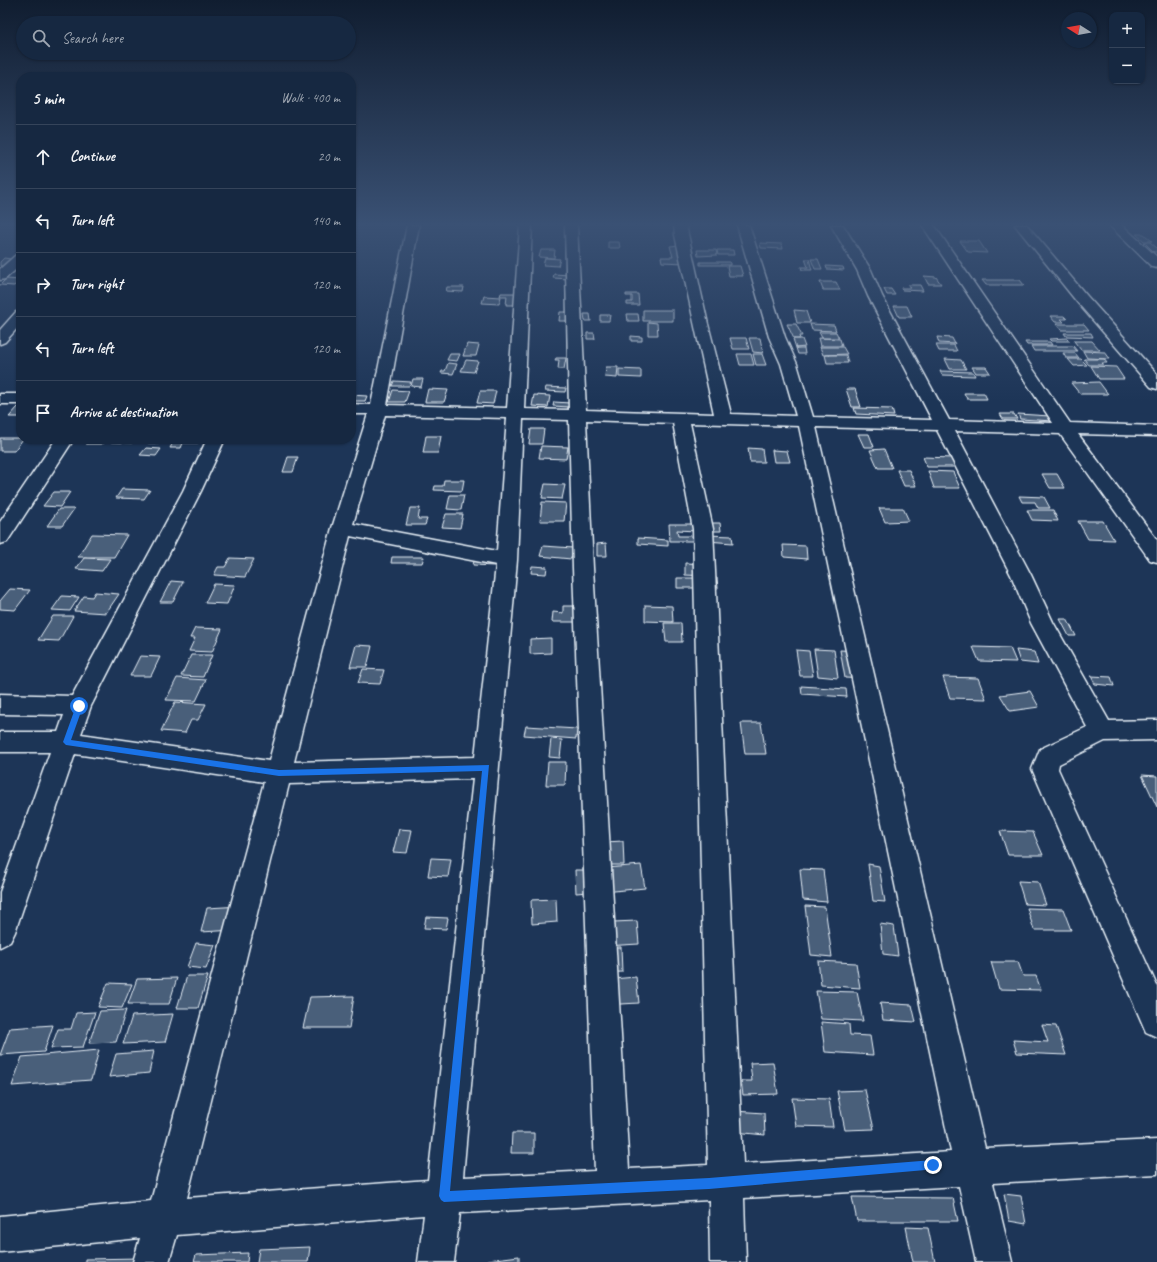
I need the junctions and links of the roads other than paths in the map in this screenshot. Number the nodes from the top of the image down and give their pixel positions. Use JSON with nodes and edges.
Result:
{"nodes":[{"id":1,"x":402,"y":284,"type":"edge"},
{"id":2,"x":523,"y":284,"type":"edge"},
{"id":3,"x":573,"y":284,"type":"edge"},
{"id":4,"x":692,"y":284,"type":"edge"},
{"id":5,"x":760,"y":284,"type":"edge"},
{"id":6,"x":870,"y":284,"type":"edge"},
{"id":7,"x":968,"y":284,"type":"edge"},
{"id":8,"x":1070,"y":284,"type":"edge"},
{"id":9,"x":16,"y":321,"type":"edge"},
{"id":10,"x":0,"y":339,"type":"edge"},
{"id":11,"x":1157,"y":384,"type":"edge"},
{"id":12,"x":0,"y":399,"type":"edge"},
{"id":13,"x":16,"y":400,"type":"edge"},
{"id":14,"x":356,"y":409,"type":"edge"},
{"id":15,"x":378,"y":410,"type":"junction"},
{"id":16,"x":516,"y":414,"type":"junction"},
{"id":17,"x":579,"y":414,"type":"junction"},
{"id":18,"x":680,"y":417,"type":"junction"},
{"id":19,"x":724,"y":418,"type":"junction"},
{"id":20,"x":806,"y":421,"type":"junction"},
{"id":21,"x":942,"y":425,"type":"junction"},
{"id":22,"x":1065,"y":428,"type":"junction"},
{"id":23,"x":1157,"y":431,"type":"edge"},
{"id":24,"x":62,"y":444,"type":"edge"},
{"id":25,"x":214,"y":444,"type":"edge"},
{"id":26,"x":342,"y":528,"type":"junction"},
{"id":27,"x":0,"y":537,"type":"edge"},
{"id":28,"x":1157,"y":555,"type":"edge"},
{"id":29,"x":507,"y":560,"type":"junction"},
{"id":30,"x":0,"y":704,"type":"edge"},
{"id":31,"x":79,"y":706,"type":"junction"},
{"id":32,"x":1157,"y":730,"type":"edge"},
{"id":33,"x":1102,"y":731,"type":"junction"},
{"id":34,"x":0,"y":742,"type":"edge"},
{"id":35,"x":66,"y":742,"type":"junction"},
{"id":36,"x":486,"y":768,"type":"junction"},
{"id":37,"x":279,"y":773,"type":"junction"},
{"id":38,"x":0,"y":932,"type":"edge"},
{"id":39,"x":1157,"y":1021,"type":"edge"},
{"id":40,"x":1157,"y":1157,"type":"edge"},
{"id":41,"x":972,"y":1168,"type":"junction"},
{"id":42,"x":726,"y":1182,"type":"junction"},
{"id":43,"x":613,"y":1188,"type":"junction"},
{"id":44,"x":444,"y":1196,"type":"junction"},
{"id":45,"x":164,"y":1218,"type":"junction"},
{"id":46,"x":0,"y":1234,"type":"edge"},
{"id":47,"x":151,"y":1262,"type":"edge"},
{"id":48,"x":436,"y":1262,"type":"edge"},
{"id":49,"x":728,"y":1262,"type":"edge"},
{"id":50,"x":994,"y":1262,"type":"edge"}],
"edges":[{"from":1,"to":15,"type":"street"},
{"from":2,"to":16,"type":"street"},
{"from":3,"to":17,"type":"street"},
{"from":4,"to":19,"type":"street"},
{"from":5,"to":20,"type":"street"},
{"from":6,"to":21,"type":"street"},
{"from":7,"to":22,"type":"street"},
{"from":8,"to":11,"type":"street"},
{"from":9,"to":10,"type":"street"},
{"from":12,"to":13,"type":"street"},
{"from":14,"to":15,"type":"street"},
{"from":15,"to":16,"type":"street"},
{"from":15,"to":26,"type":"street"},
{"from":16,"to":17,"type":"street"},
{"from":16,"to":29,"type":"street"},
{"from":17,"to":18,"type":"street"},
{"from":17,"to":43,"type":"street"},
{"from":18,"to":19,"type":"street"},
{"from":18,"to":42,"type":"street"},
{"from":19,"to":20,"type":"street"},
{"from":20,"to":21,"type":"street"},
{"from":20,"to":41,"type":"street"},
{"from":21,"to":22,"type":"street"},
{"from":21,"to":33,"type":"street"},
{"from":22,"to":23,"type":"street"},
{"from":22,"to":28,"type":"street"},
{"from":24,"to":27,"type":"street"},
{"from":25,"to":31,"type":"street"},
{"from":26,"to":29,"type":"street"},
{"from":26,"to":37,"type":"street"},
{"from":29,"to":36,"type":"street"},
{"from":30,"to":31,"type":"street"},
{"from":31,"to":35,"type":"street"},
{"from":32,"to":33,"type":"street"},
{"from":33,"to":39,"type":"street"},
{"from":34,"to":35,"type":"street"},
{"from":35,"to":37,"type":"street"},
{"from":35,"to":38,"type":"street"},
{"from":36,"to":37,"type":"street"},
{"from":36,"to":44,"type":"street"},
{"from":37,"to":45,"type":"street"},
{"from":40,"to":41,"type":"street"},
{"from":41,"to":42,"type":"street"},
{"from":41,"to":50,"type":"street"},
{"from":42,"to":43,"type":"street"},
{"from":42,"to":49,"type":"street"},
{"from":43,"to":44,"type":"street"},
{"from":44,"to":45,"type":"street"},
{"from":44,"to":48,"type":"street"},
{"from":45,"to":46,"type":"street"},
{"from":45,"to":47,"type":"street"}]}
